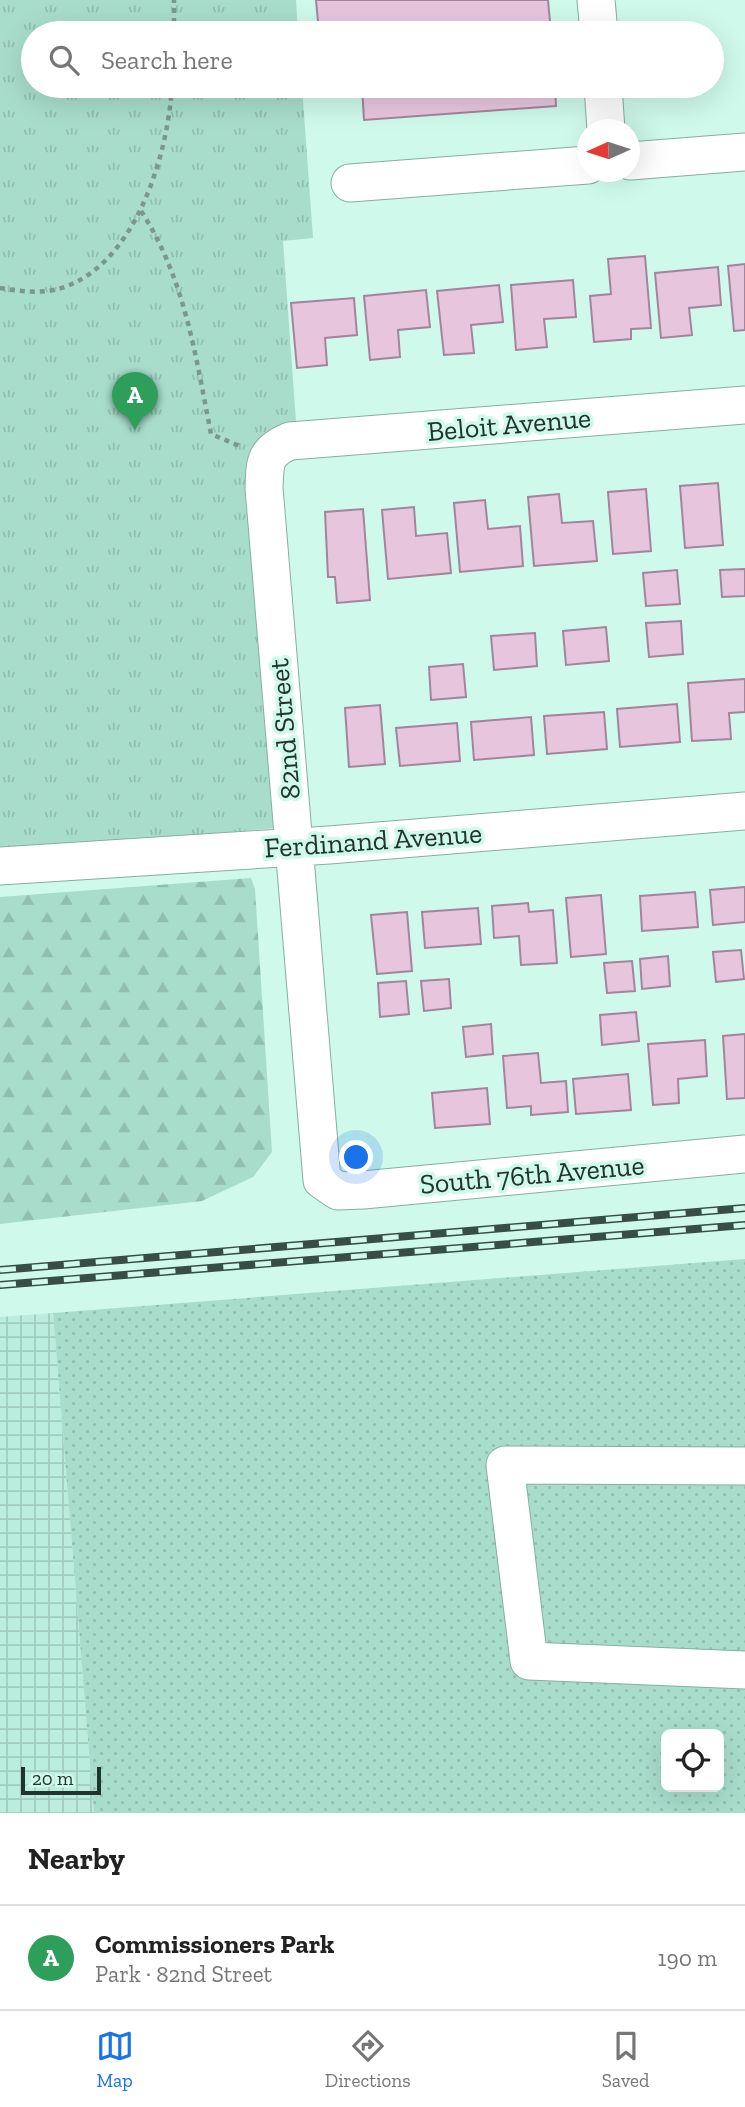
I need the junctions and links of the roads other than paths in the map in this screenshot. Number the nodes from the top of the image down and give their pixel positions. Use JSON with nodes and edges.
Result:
{"nodes":[{"id":1,"x":596,"y":0,"type":"edge"},
{"id":2,"x":598,"y":21,"type":"edge"},
{"id":3,"x":604,"y":98,"type":"edge"},
{"id":4,"x":605,"y":119,"type":"edge"},
{"id":5,"x":745,"y":152,"type":"edge"},
{"id":6,"x":640,"y":160,"type":"edge"},
{"id":7,"x":577,"y":165,"type":"edge"},
{"id":8,"x":350,"y":183,"type":"dead end"},
{"id":9,"x":745,"y":405,"type":"edge"},
{"id":10,"x":270,"y":455,"type":"joint"},
{"id":11,"x":745,"y":811,"type":"edge"},
{"id":12,"x":293,"y":845,"type":"junction"},
{"id":13,"x":0,"y":866,"type":"edge"},
{"id":14,"x":745,"y":1154,"type":"edge"},
{"id":15,"x":322,"y":1181,"type":"joint"},
{"id":16,"x":745,"y":1466,"type":"edge"},
{"id":17,"x":745,"y":1670,"type":"edge"}],
"edges":[{"from":1,"to":2,"type":"street"},
{"from":3,"to":4,"type":"street"},
{"from":5,"to":6,"type":"street"},
{"from":7,"to":8,"type":"street"},
{"from":9,"to":10,"type":"street","name":"Beloit Avenue"},
{"from":10,"to":12,"type":"street","name":"82nd Street"},
{"from":11,"to":12,"type":"street","name":"Ferdinand Avenue"},
{"from":12,"to":13,"type":"street","name":"Ferdinand Avenue"},
{"from":12,"to":15,"type":"street","name":"82nd Street"},
{"from":14,"to":15,"type":"street","name":"South 76th Avenue"},
{"from":16,"to":17,"type":"street"}]}
